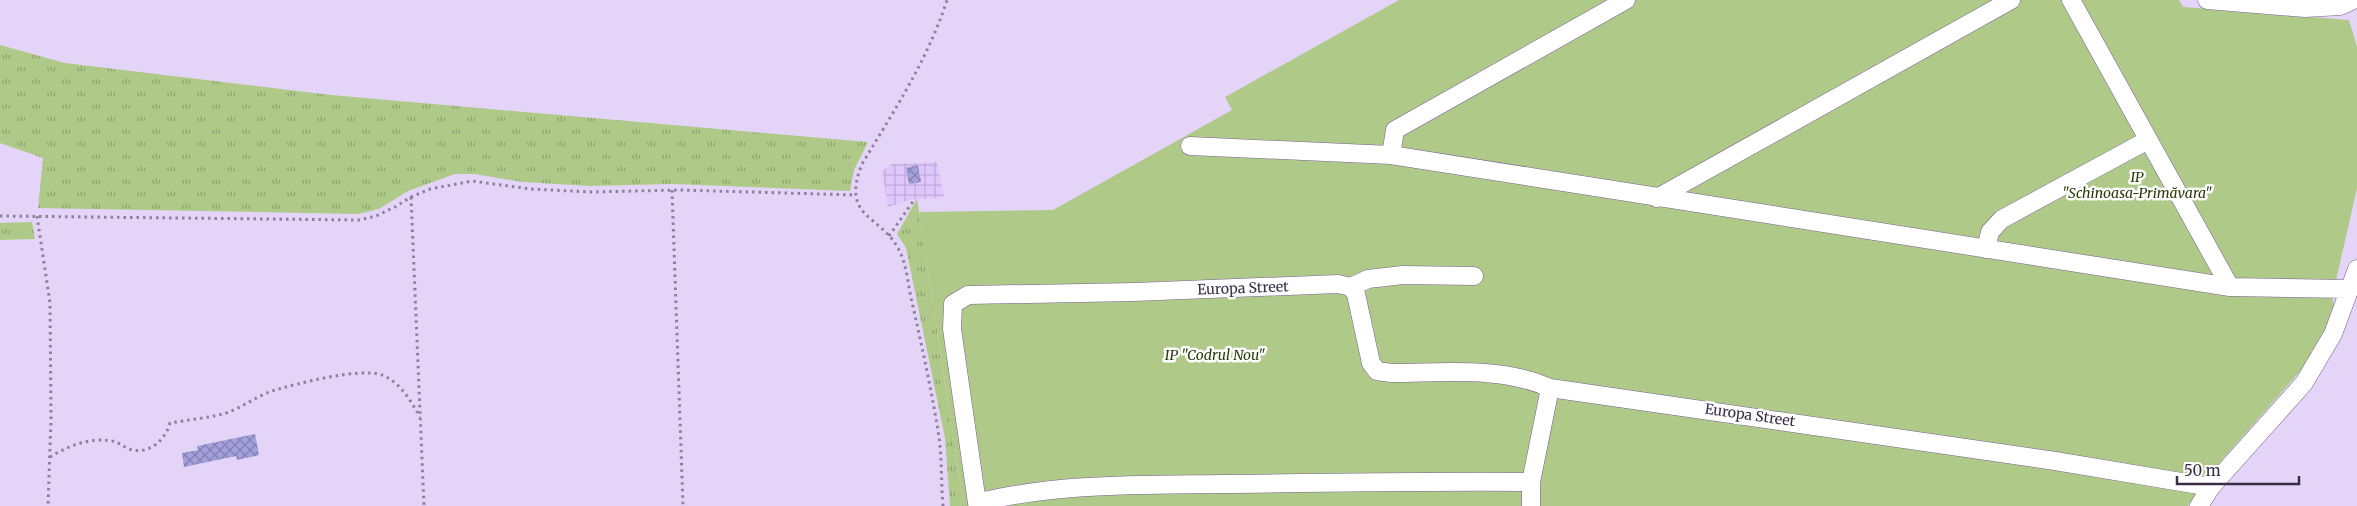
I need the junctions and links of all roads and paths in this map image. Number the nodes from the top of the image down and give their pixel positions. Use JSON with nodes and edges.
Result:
{"nodes":[{"id":1,"x":948,"y":0,"type":"edge"},
{"id":2,"x":1626,"y":0,"type":"edge"},
{"id":3,"x":2011,"y":0,"type":"edge"},
{"id":4,"x":2071,"y":0,"type":"edge"},
{"id":5,"x":2207,"y":0,"type":"edge"},
{"id":6,"x":2353,"y":0,"type":"edge"},
{"id":7,"x":2148,"y":140,"type":"junction"},
{"id":8,"x":1190,"y":146,"type":"dead end"},
{"id":9,"x":1390,"y":155,"type":"junction"},
{"id":10,"x":672,"y":190,"type":"junction"},
{"id":11,"x":856,"y":195,"type":"junction"},
{"id":12,"x":411,"y":197,"type":"junction"},
{"id":13,"x":1657,"y":198,"type":"junction"},
{"id":14,"x":914,"y":200,"type":"dead end"},
{"id":15,"x":0,"y":216,"type":"edge"},
{"id":16,"x":37,"y":216,"type":"junction"},
{"id":17,"x":889,"y":236,"type":"junction"},
{"id":18,"x":1986,"y":249,"type":"junction"},
{"id":19,"x":2357,"y":269,"type":"edge"},
{"id":20,"x":1474,"y":276,"type":"dead end"},
{"id":21,"x":1351,"y":287,"type":"junction"},
{"id":22,"x":2230,"y":287,"type":"junction"},
{"id":23,"x":2348,"y":289,"type":"junction"},
{"id":24,"x":1550,"y":388,"type":"junction"},
{"id":25,"x":420,"y":417,"type":"junction"},
{"id":26,"x":50,"y":457,"type":"junction"},
{"id":27,"x":1531,"y":482,"type":"junction"},
{"id":28,"x":2211,"y":487,"type":"junction"},
{"id":29,"x":977,"y":504,"type":"edge"},
{"id":30,"x":48,"y":506,"type":"edge"},
{"id":31,"x":424,"y":506,"type":"edge"},
{"id":32,"x":683,"y":506,"type":"edge"},
{"id":33,"x":943,"y":506,"type":"edge"},
{"id":34,"x":1531,"y":506,"type":"edge"},
{"id":35,"x":2199,"y":506,"type":"edge"}],
"edges":[{"from":1,"to":11,"type":"path"},
{"from":2,"to":9,"type":"street"},
{"from":3,"to":13,"type":"street"},
{"from":4,"to":7,"type":"street"},
{"from":5,"to":6,"type":"street"},
{"from":7,"to":18,"type":"street"},
{"from":7,"to":22,"type":"street"},
{"from":8,"to":9,"type":"street"},
{"from":9,"to":13,"type":"street"},
{"from":10,"to":11,"type":"path"},
{"from":10,"to":12,"type":"path"},
{"from":10,"to":32,"type":"path"},
{"from":11,"to":17,"type":"path"},
{"from":12,"to":16,"type":"path"},
{"from":12,"to":25,"type":"path"},
{"from":13,"to":18,"type":"street"},
{"from":14,"to":17,"type":"path"},
{"from":15,"to":16,"type":"path"},
{"from":16,"to":26,"type":"path"},
{"from":17,"to":33,"type":"path"},
{"from":18,"to":22,"type":"street"},
{"from":19,"to":23,"type":"street"},
{"from":20,"to":21,"type":"street","name":"Europa Street"},
{"from":21,"to":24,"type":"street","name":"Europa Street"},
{"from":21,"to":29,"type":"street","name":"Europa Street"},
{"from":22,"to":23,"type":"street"},
{"from":23,"to":28,"type":"street"},
{"from":24,"to":27,"type":"street"},
{"from":24,"to":28,"type":"street","name":"Europa Street"},
{"from":25,"to":26,"type":"path"},
{"from":25,"to":31,"type":"path"},
{"from":26,"to":30,"type":"path"},
{"from":27,"to":29,"type":"street"},
{"from":27,"to":34,"type":"street"},
{"from":28,"to":35,"type":"street"}]}
